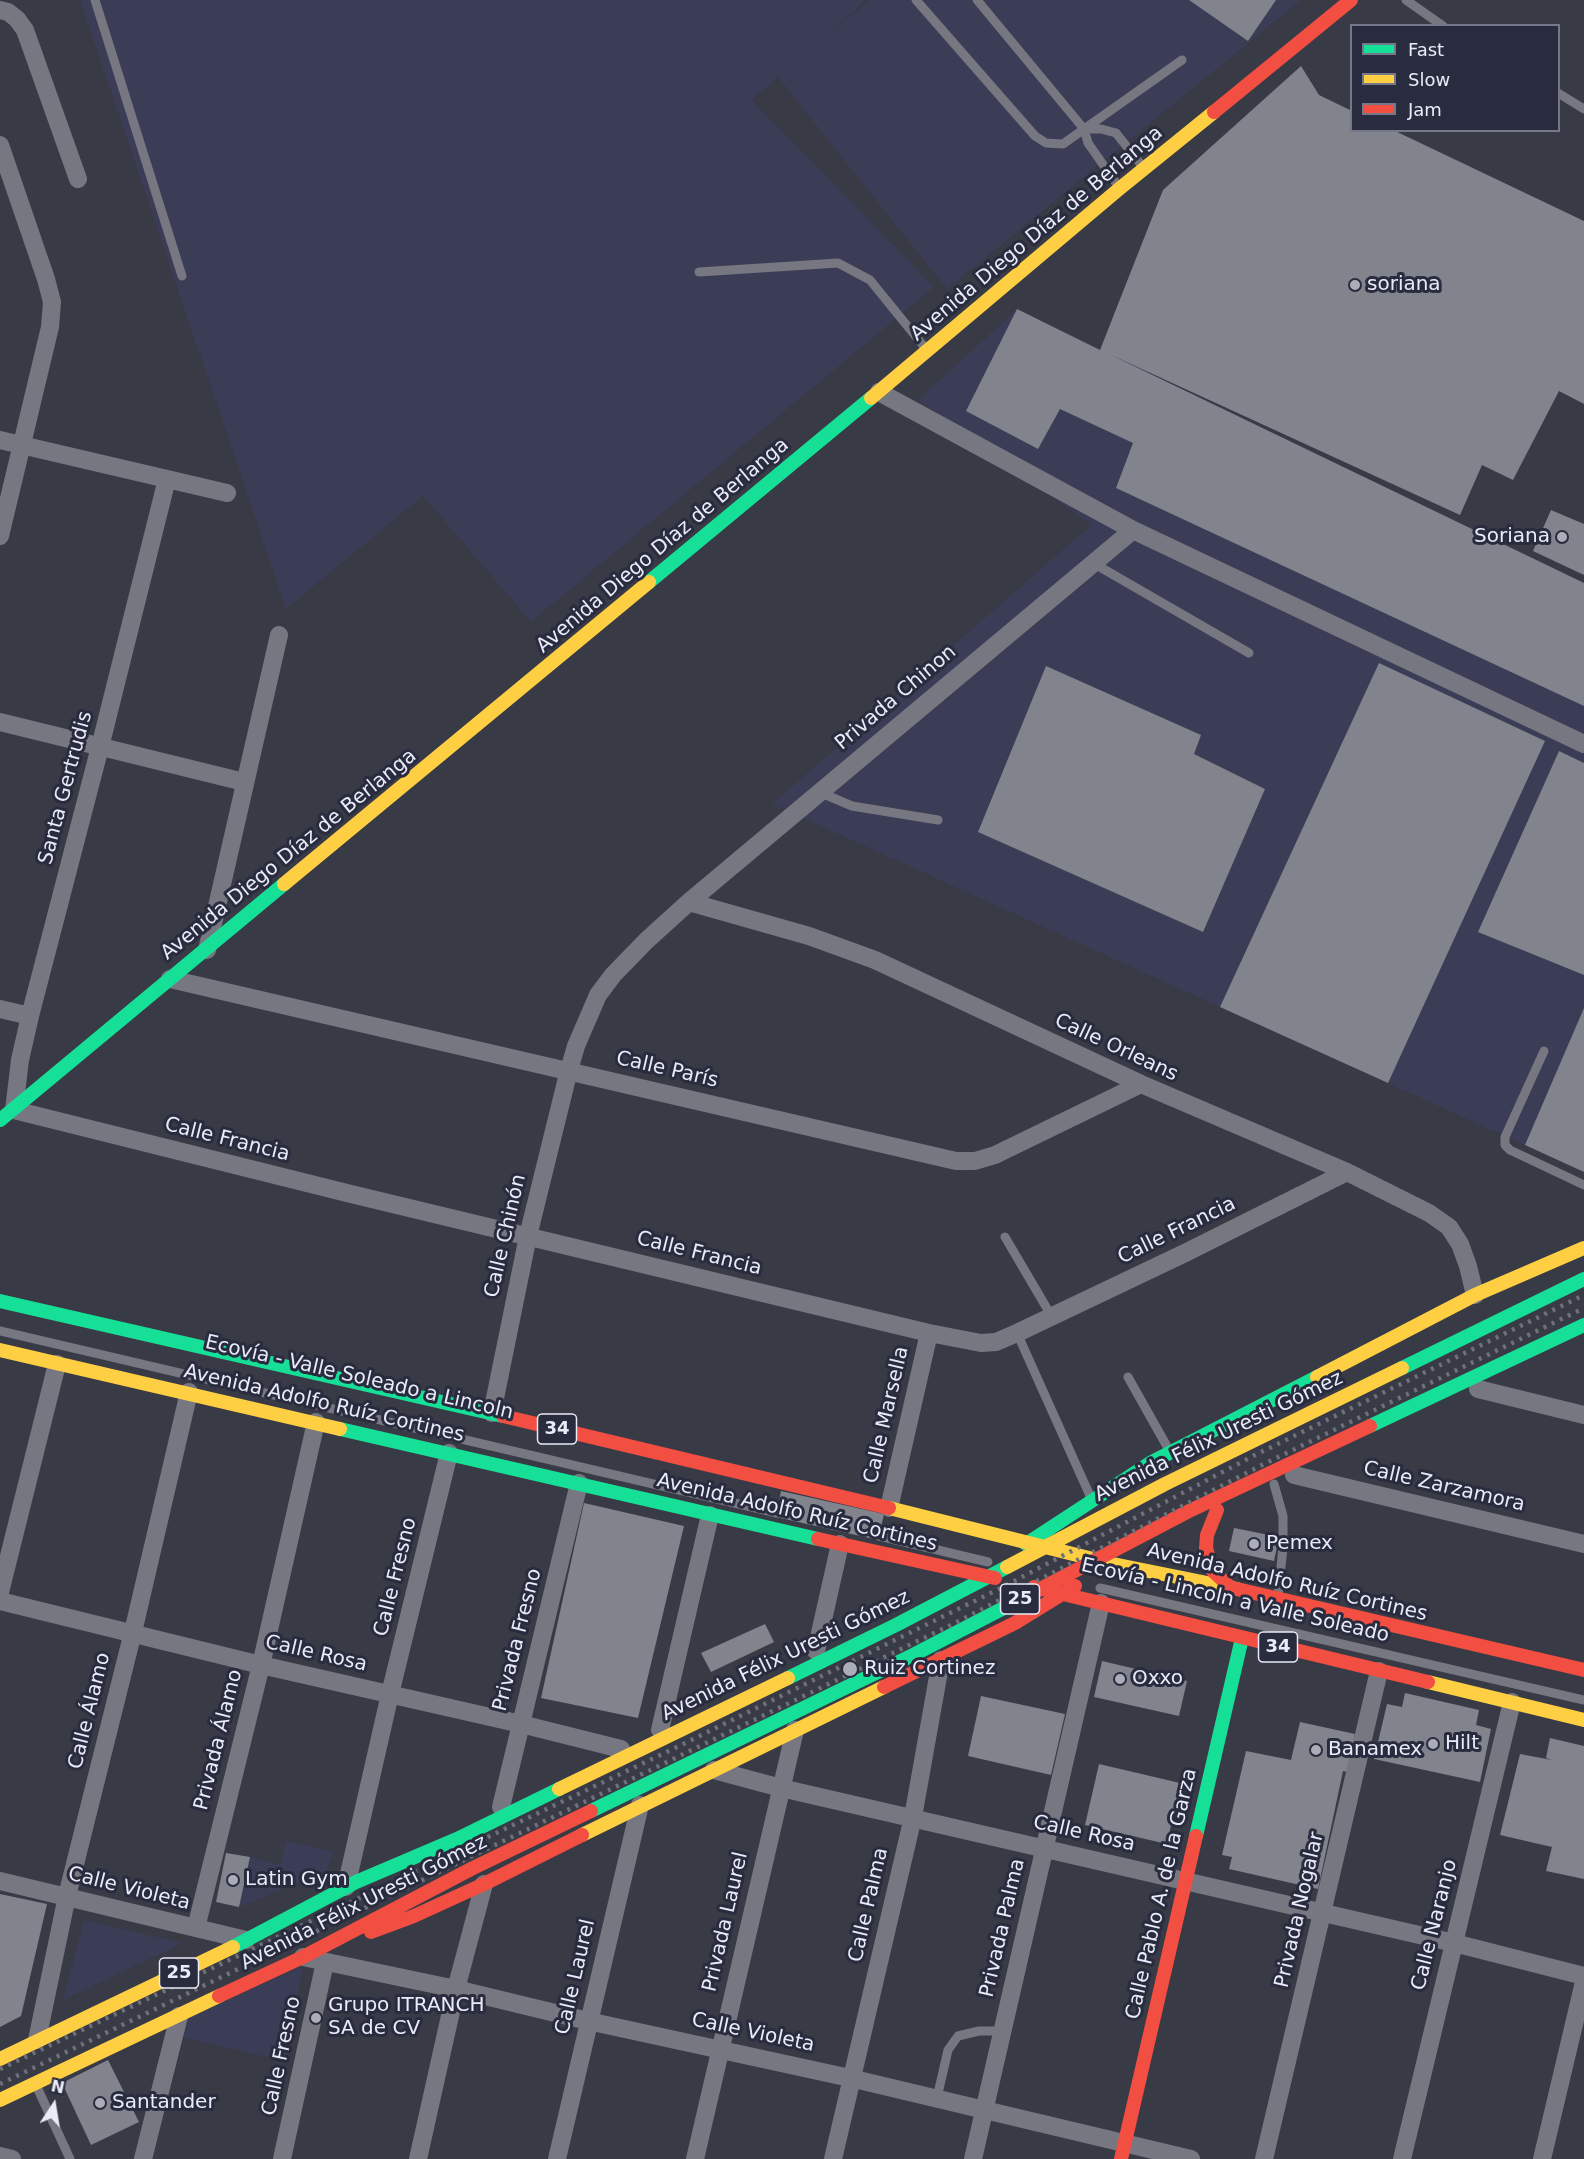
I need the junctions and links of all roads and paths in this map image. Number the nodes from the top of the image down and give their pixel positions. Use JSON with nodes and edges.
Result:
{"nodes":[{"id":1,"x":94,"y":0,"type":"edge"},
{"id":2,"x":916,"y":0,"type":"edge"},
{"id":3,"x":977,"y":0,"type":"edge"},
{"id":4,"x":1351,"y":0,"type":"edge"},
{"id":5,"x":1406,"y":0,"type":"edge"},
{"id":6,"x":0,"y":10,"type":"edge"},
{"id":7,"x":1440,"y":24,"type":"edge"},
{"id":8,"x":1182,"y":60,"type":"dead end"},
{"id":9,"x":1560,"y":94,"type":"edge"},
{"id":10,"x":1584,"y":108,"type":"edge"},
{"id":11,"x":1084,"y":129,"type":"junction"},
{"id":12,"x":0,"y":145,"type":"edge"},
{"id":13,"x":1144,"y":169,"type":"junction"},
{"id":14,"x":78,"y":179,"type":"dead end"},
{"id":15,"x":1119,"y":189,"type":"junction"},
{"id":16,"x":699,"y":272,"type":"dead end"},
{"id":17,"x":182,"y":276,"type":"dead end"},
{"id":18,"x":928,"y":351,"type":"junction"},
{"id":19,"x":879,"y":392,"type":"junction"},
{"id":20,"x":0,"y":440,"type":"edge"},
{"id":21,"x":22,"y":445,"type":"junction"},
{"id":22,"x":166,"y":479,"type":"junction"},
{"id":23,"x":227,"y":493,"type":"dead end"},
{"id":24,"x":1133,"y":530,"type":"junction"},
{"id":25,"x":0,"y":537,"type":"edge"},
{"id":26,"x":1093,"y":563,"type":"junction"},
{"id":27,"x":279,"y":635,"type":"dead end"},
{"id":28,"x":1249,"y":653,"type":"dead end"},
{"id":29,"x":0,"y":722,"type":"edge"},
{"id":30,"x":1584,"y":744,"type":"edge"},
{"id":31,"x":100,"y":747,"type":"junction"},
{"id":32,"x":244,"y":783,"type":"junction"},
{"id":33,"x":819,"y":792,"type":"junction"},
{"id":34,"x":938,"y":820,"type":"dead end"},
{"id":35,"x":690,"y":902,"type":"junction"},
{"id":36,"x":207,"y":950,"type":"junction"},
{"id":37,"x":170,"y":979,"type":"junction"},
{"id":38,"x":0,"y":1009,"type":"edge"},
{"id":39,"x":30,"y":1016,"type":"junction"},
{"id":40,"x":1544,"y":1051,"type":"dead end"},
{"id":41,"x":569,"y":1070,"type":"junction"},
{"id":42,"x":1141,"y":1084,"type":"junction"},
{"id":43,"x":7,"y":1115,"type":"edge"},
{"id":44,"x":1347,"y":1172,"type":"junction"},
{"id":45,"x":1584,"y":1185,"type":"edge"},
{"id":46,"x":528,"y":1236,"type":"junction"},
{"id":47,"x":1005,"y":1237,"type":"dead end"},
{"id":48,"x":1584,"y":1248,"type":"edge"},
{"id":49,"x":1584,"y":1279,"type":"edge"},
{"id":50,"x":1475,"y":1294,"type":"junction"},
{"id":51,"x":0,"y":1301,"type":"edge"},
{"id":52,"x":1052,"y":1317,"type":"junction"},
{"id":53,"x":1584,"y":1325,"type":"edge"},
{"id":54,"x":0,"y":1331,"type":"edge"},
{"id":55,"x":929,"y":1333,"type":"junction"},
{"id":56,"x":1017,"y":1333,"type":"junction"},
{"id":57,"x":1584,"y":1338,"type":"edge"},
{"id":58,"x":0,"y":1350,"type":"edge"},
{"id":59,"x":57,"y":1364,"type":"junction"},
{"id":60,"x":1128,"y":1377,"type":"dead end"},
{"id":61,"x":1478,"y":1389,"type":"junction"},
{"id":62,"x":189,"y":1392,"type":"junction"},
{"id":63,"x":492,"y":1413,"type":"junction"},
{"id":64,"x":1584,"y":1415,"type":"edge"},
{"id":65,"x":316,"y":1422,"type":"junction"},
{"id":66,"x":1170,"y":1452,"type":"junction"},
{"id":67,"x":449,"y":1453,"type":"junction"},
{"id":68,"x":1150,"y":1463,"type":"junction"},
{"id":69,"x":1294,"y":1475,"type":"junction"},
{"id":70,"x":579,"y":1483,"type":"junction"},
{"id":71,"x":1274,"y":1484,"type":"junction"},
{"id":72,"x":1092,"y":1501,"type":"junction"},
{"id":73,"x":889,"y":1508,"type":"junction"},
{"id":74,"x":1217,"y":1510,"type":"junction"},
{"id":75,"x":777,"y":1513,"type":"dead end"},
{"id":76,"x":711,"y":1515,"type":"junction"},
{"id":77,"x":928,"y":1528,"type":"dead end"},
{"id":78,"x":1176,"y":1531,"type":"junction"},
{"id":79,"x":879,"y":1536,"type":"dead end"},
{"id":80,"x":840,"y":1544,"type":"junction"},
{"id":81,"x":1584,"y":1544,"type":"edge"},
{"id":82,"x":1024,"y":1546,"type":"junction"},
{"id":83,"x":992,"y":1563,"type":"junction"},
{"id":84,"x":1108,"y":1567,"type":"junction"},
{"id":85,"x":973,"y":1573,"type":"junction"},
{"id":86,"x":1046,"y":1576,"type":"dead end"},
{"id":87,"x":1017,"y":1578,"type":"junction"},
{"id":88,"x":1079,"y":1584,"type":"junction"},
{"id":89,"x":1159,"y":1584,"type":"dead end"},
{"id":90,"x":1231,"y":1588,"type":"junction"},
{"id":91,"x":0,"y":1592,"type":"edge"},
{"id":92,"x":1064,"y":1593,"type":"junction"},
{"id":93,"x":929,"y":1594,"type":"junction"},
{"id":94,"x":1278,"y":1599,"type":"junction"},
{"id":95,"x":0,"y":1601,"type":"edge"},
{"id":96,"x":1101,"y":1603,"type":"junction"},
{"id":97,"x":133,"y":1632,"type":"junction"},
{"id":98,"x":1242,"y":1638,"type":"junction"},
{"id":99,"x":816,"y":1651,"type":"junction"},
{"id":100,"x":941,"y":1660,"type":"junction"},
{"id":101,"x":261,"y":1665,"type":"junction"},
{"id":102,"x":1584,"y":1670,"type":"edge"},
{"id":103,"x":1379,"y":1671,"type":"junction"},
{"id":104,"x":390,"y":1694,"type":"junction"},
{"id":105,"x":1584,"y":1700,"type":"edge"},
{"id":106,"x":1512,"y":1702,"type":"junction"},
{"id":107,"x":1584,"y":1720,"type":"edge"},
{"id":108,"x":521,"y":1724,"type":"junction"},
{"id":109,"x":660,"y":1730,"type":"junction"},
{"id":110,"x":795,"y":1730,"type":"junction"},
{"id":111,"x":621,"y":1749,"type":"junction"},
{"id":112,"x":714,"y":1770,"type":"junction"},
{"id":113,"x":781,"y":1788,"type":"junction"},
{"id":114,"x":640,"y":1805,"type":"junction"},
{"id":115,"x":501,"y":1807,"type":"junction"},
{"id":116,"x":913,"y":1817,"type":"junction"},
{"id":117,"x":1044,"y":1848,"type":"junction"},
{"id":118,"x":1185,"y":1880,"type":"junction"},
{"id":119,"x":0,"y":1881,"type":"edge"},
{"id":120,"x":351,"y":1884,"type":"junction"},
{"id":121,"x":483,"y":1884,"type":"junction"},
{"id":122,"x":67,"y":1896,"type":"junction"},
{"id":123,"x":1322,"y":1913,"type":"junction"},
{"id":124,"x":195,"y":1928,"type":"junction"},
{"id":125,"x":347,"y":1935,"type":"junction"},
{"id":126,"x":247,"y":1940,"type":"junction"},
{"id":127,"x":1454,"y":1943,"type":"junction"},
{"id":128,"x":303,"y":1957,"type":"junction"},
{"id":129,"x":325,"y":1962,"type":"junction"},
{"id":130,"x":1584,"y":1976,"type":"edge"},
{"id":131,"x":1584,"y":1982,"type":"edge"},
{"id":132,"x":456,"y":1989,"type":"junction"},
{"id":133,"x":179,"y":2016,"type":"junction"},
{"id":134,"x":588,"y":2021,"type":"junction"},
{"id":135,"x":1002,"y":2031,"type":"junction"},
{"id":136,"x":37,"y":2040,"type":"junction"},
{"id":137,"x":720,"y":2049,"type":"junction"},
{"id":138,"x":0,"y":2059,"type":"edge"},
{"id":139,"x":850,"y":2078,"type":"junction"},
{"id":140,"x":36,"y":2084,"type":"junction"},
{"id":141,"x":937,"y":2098,"type":"junction"},
{"id":142,"x":0,"y":2100,"type":"edge"},
{"id":143,"x":984,"y":2110,"type":"junction"},
{"id":144,"x":1123,"y":2151,"type":"edge"},
{"id":145,"x":70,"y":2159,"type":"edge"},
{"id":146,"x":143,"y":2159,"type":"edge"},
{"id":147,"x":282,"y":2159,"type":"edge"},
{"id":148,"x":418,"y":2159,"type":"edge"},
{"id":149,"x":557,"y":2159,"type":"edge"},
{"id":150,"x":695,"y":2159,"type":"edge"},
{"id":151,"x":832,"y":2159,"type":"edge"},
{"id":152,"x":973,"y":2159,"type":"edge"},
{"id":153,"x":1191,"y":2159,"type":"edge"},
{"id":154,"x":1264,"y":2159,"type":"edge"},
{"id":155,"x":1402,"y":2159,"type":"edge"},
{"id":156,"x":1542,"y":2159,"type":"edge"}],
"edges":[{"from":1,"to":17,"type":"lane"},
{"from":2,"to":11,"type":"lane"},
{"from":3,"to":11,"type":"lane"},
{"from":4,"to":13,"type":"main road","name":"Avenida Diego Díaz de Berlanga"},
{"from":5,"to":7,"type":"lane"},
{"from":6,"to":14,"type":"street"},
{"from":8,"to":11,"type":"lane"},
{"from":9,"to":10,"type":"lane"},
{"from":11,"to":13,"type":"lane"},
{"from":11,"to":15,"type":"lane"},
{"from":12,"to":21,"type":"street"},
{"from":13,"to":15,"type":"main road","name":"Avenida Diego Díaz de Berlanga"},
{"from":15,"to":18,"type":"main road","name":"Avenida Diego Díaz de Berlanga"},
{"from":16,"to":18,"type":"lane"},
{"from":18,"to":19,"type":"main road","name":"Avenida Diego Díaz de Berlanga"},
{"from":19,"to":24,"type":"street"},
{"from":19,"to":36,"type":"main road","name":"Avenida Diego Díaz de Berlanga"},
{"from":20,"to":21,"type":"street"},
{"from":21,"to":22,"type":"street"},
{"from":21,"to":25,"type":"street"},
{"from":22,"to":23,"type":"street"},
{"from":22,"to":31,"type":"street","name":"Santa Gertrudis"},
{"from":24,"to":26,"type":"street","name":"Privada Chinon"},
{"from":24,"to":30,"type":"street"},
{"from":26,"to":28,"type":"lane"},
{"from":26,"to":33,"type":"street","name":"Privada Chinon"},
{"from":27,"to":32,"type":"street"},
{"from":29,"to":31,"type":"street"},
{"from":31,"to":32,"type":"street"},
{"from":31,"to":39,"type":"street","name":"Santa Gertrudis"},
{"from":32,"to":36,"type":"street"},
{"from":33,"to":34,"type":"lane"},
{"from":33,"to":35,"type":"street","name":"Privada Chinon"},
{"from":35,"to":41,"type":"street","name":"Calle Chinón"},
{"from":35,"to":42,"type":"street","name":"Calle Orleans"},
{"from":36,"to":37,"type":"main road","name":"Avenida Diego Díaz de Berlanga"},
{"from":37,"to":41,"type":"street","name":"Calle París"},
{"from":37,"to":43,"type":"main road","name":"Avenida Diego Díaz de Berlanga"},
{"from":38,"to":39,"type":"street"},
{"from":39,"to":43,"type":"street","name":"Santa Gertrudis"},
{"from":40,"to":45,"type":"lane"},
{"from":41,"to":42,"type":"street","name":"Calle París"},
{"from":41,"to":46,"type":"street","name":"Calle Chinón"},
{"from":42,"to":44,"type":"street","name":"Calle Orleans"},
{"from":43,"to":46,"type":"street","name":"Calle Francia"},
{"from":44,"to":50,"type":"street","name":"Calle Orleans"},
{"from":44,"to":52,"type":"street","name":"Calle Francia"},
{"from":46,"to":55,"type":"street","name":"Calle Francia"},
{"from":46,"to":63,"type":"street","name":"Calle Chinón"},
{"from":47,"to":52,"type":"lane"},
{"from":48,"to":50,"type":"main road"},
{"from":49,"to":120,"type":"main road","name":"Avenida Félix Uresti Gómez","number":"25"},
{"from":50,"to":66,"type":"main road"},
{"from":51,"to":63,"type":"main road","name":"Avenida Adolfo Ruíz Cortines","number":"34"},
{"from":52,"to":56,"type":"street","name":"Calle Francia"},
{"from":53,"to":125,"type":"main road","name":"Avenida Félix Uresti Gómez","number":"25"},
{"from":54,"to":75,"type":"lane"},
{"from":55,"to":56,"type":"street","name":"Calle Francia"},
{"from":55,"to":73,"type":"street","name":"Calle Marsella"},
{"from":56,"to":72,"type":"lane"},
{"from":57,"to":61,"type":"main road"},
{"from":58,"to":59,"type":"main road","name":"Avenida Adolfo Ruíz Cortines","number":"34"},
{"from":59,"to":62,"type":"main road","name":"Avenida Adolfo Ruíz Cortines","number":"34"},
{"from":59,"to":91,"type":"street"},
{"from":60,"to":66,"type":"lane"},
{"from":61,"to":64,"type":"street"},
{"from":61,"to":69,"type":"main road"},
{"from":62,"to":65,"type":"main road","name":"Avenida Adolfo Ruíz Cortines","number":"34"},
{"from":62,"to":97,"type":"street","name":"Calle Álamo"},
{"from":63,"to":73,"type":"main road","name":"Avenida Adolfo Ruíz Cortines","number":"34"},
{"from":65,"to":67,"type":"main road","name":"Avenida Adolfo Ruíz Cortines","number":"34"},
{"from":65,"to":101,"type":"street","name":"Privada Álamo"},
{"from":66,"to":68,"type":"main road"},
{"from":67,"to":70,"type":"main road","name":"Avenida Adolfo Ruíz Cortines","number":"34"},
{"from":67,"to":104,"type":"street","name":"Calle Fresno"},
{"from":68,"to":72,"type":"main road"},
{"from":68,"to":78,"type":"main road"},
{"from":69,"to":71,"type":"main road"},
{"from":69,"to":81,"type":"street","name":"Calle Zarzamora"},
{"from":70,"to":76,"type":"main road","name":"Avenida Adolfo Ruíz Cortines","number":"34"},
{"from":70,"to":108,"type":"street","name":"Privada Fresno"},
{"from":71,"to":74,"type":"main road"},
{"from":71,"to":94,"type":"lane"},
{"from":72,"to":82,"type":"main road"},
{"from":73,"to":82,"type":"main road","name":"Avenida Adolfo Ruíz Cortines","number":"34"},
{"from":74,"to":78,"type":"main road"},
{"from":74,"to":90,"type":"main road"},
{"from":76,"to":80,"type":"main road","name":"Avenida Adolfo Ruíz Cortines","number":"34"},
{"from":76,"to":109,"type":"street"},
{"from":77,"to":82,"type":"lane"},
{"from":78,"to":84,"type":"main road"},
{"from":79,"to":83,"type":"lane"},
{"from":80,"to":85,"type":"main road","name":"Avenida Adolfo Ruíz Cortines","number":"34"},
{"from":80,"to":99,"type":"street"},
{"from":82,"to":83,"type":"main road"},
{"from":82,"to":84,"type":"main road","name":"Avenida Adolfo Ruíz Cortines","number":"34"},
{"from":83,"to":85,"type":"main road"},
{"from":83,"to":87,"type":"lane"},
{"from":84,"to":88,"type":"main road"},
{"from":84,"to":89,"type":"lane"},
{"from":84,"to":90,"type":"main road","name":"Avenida Adolfo Ruíz Cortines","number":"34"},
{"from":85,"to":87,"type":"main road","name":"Avenida Adolfo Ruíz Cortines","number":"34"},
{"from":85,"to":93,"type":"main road"},
{"from":86,"to":88,"type":"lane","name":"Ecovía - Lincoln a Valle Soleado"},
{"from":87,"to":92,"type":"main road","name":"Avenida Adolfo Ruíz Cortines","number":"34"},
{"from":88,"to":92,"type":"main road"},
{"from":88,"to":105,"type":"lane","name":"Ecovía - Lincoln a Valle Soleado"},
{"from":90,"to":94,"type":"main road","name":"Avenida Adolfo Ruíz Cortines","number":"34"},
{"from":92,"to":96,"type":"main road","name":"Avenida Adolfo Ruíz Cortines","number":"34"},
{"from":92,"to":100,"type":"main road"},
{"from":93,"to":99,"type":"main road"},
{"from":93,"to":100,"type":"main road"},
{"from":94,"to":102,"type":"main road","name":"Avenida Adolfo Ruíz Cortines","number":"34"},
{"from":95,"to":97,"type":"street","name":"Calle Rosa"},
{"from":96,"to":98,"type":"main road","name":"Avenida Adolfo Ruíz Cortines","number":"34"},
{"from":96,"to":117,"type":"street","name":"Privada Palma"},
{"from":97,"to":101,"type":"street","name":"Calle Rosa"},
{"from":97,"to":122,"type":"street","name":"Calle Álamo"},
{"from":98,"to":103,"type":"main road","name":"Avenida Adolfo Ruíz Cortines","number":"34"},
{"from":98,"to":118,"type":"main road","name":"Calle Pablo A. de la Garza"},
{"from":99,"to":109,"type":"main road"},
{"from":100,"to":110,"type":"main road"},
{"from":100,"to":116,"type":"street","name":"Calle Palma"},
{"from":101,"to":104,"type":"street","name":"Calle Rosa"},
{"from":101,"to":124,"type":"street","name":"Privada Álamo"},
{"from":103,"to":106,"type":"main road","name":"Avenida Adolfo Ruíz Cortines","number":"34"},
{"from":103,"to":123,"type":"street","name":"Privada Nogalar"},
{"from":104,"to":108,"type":"street","name":"Calle Rosa"},
{"from":104,"to":120,"type":"street","name":"Calle Fresno"},
{"from":106,"to":107,"type":"main road","name":"Avenida Adolfo Ruíz Cortines","number":"34"},
{"from":106,"to":127,"type":"street","name":"Calle Naranjo"},
{"from":108,"to":111,"type":"street","name":"Calle Rosa"},
{"from":108,"to":115,"type":"street","name":"Privada Fresno"},
{"from":109,"to":111,"type":"main road"},
{"from":110,"to":112,"type":"main road"},
{"from":110,"to":113,"type":"street","name":"Privada Laurel"},
{"from":111,"to":115,"type":"main road"},
{"from":112,"to":113,"type":"street","name":"Calle Rosa"},
{"from":112,"to":114,"type":"main road"},
{"from":113,"to":116,"type":"street","name":"Calle Rosa"},
{"from":113,"to":137,"type":"street","name":"Privada Laurel"},
{"from":114,"to":121,"type":"main road"},
{"from":114,"to":134,"type":"street","name":"Calle Laurel"},
{"from":115,"to":120,"type":"main road"},
{"from":116,"to":117,"type":"street","name":"Calle Rosa"},
{"from":116,"to":139,"type":"street","name":"Calle Palma"},
{"from":117,"to":118,"type":"street","name":"Calle Rosa"},
{"from":117,"to":135,"type":"street","name":"Privada Palma"},
{"from":118,"to":123,"type":"street","name":"Calle Rosa"},
{"from":118,"to":144,"type":"main road","name":"Calle Pablo A. de la Garza"},
{"from":119,"to":122,"type":"street","name":"Calle Violeta"},
{"from":120,"to":126,"type":"main road","name":"Avenida Félix Uresti Gómez","number":"25"},
{"from":121,"to":125,"type":"main road"},
{"from":121,"to":132,"type":"street"},
{"from":122,"to":124,"type":"street","name":"Calle Violeta"},
{"from":122,"to":136,"type":"street","name":"Calle Álamo"},
{"from":123,"to":127,"type":"street","name":"Calle Rosa"},
{"from":123,"to":154,"type":"street","name":"Privada Nogalar"},
{"from":124,"to":126,"type":"street","name":"Calle Violeta"},
{"from":125,"to":128,"type":"main road","name":"Avenida Félix Uresti Gómez","number":"25"},
{"from":126,"to":136,"type":"main road","name":"Avenida Félix Uresti Gómez","number":"25"},
{"from":127,"to":130,"type":"street","name":"Calle Rosa"},
{"from":127,"to":155,"type":"street","name":"Calle Naranjo"},
{"from":128,"to":129,"type":"street","name":"Calle Violeta"},
{"from":128,"to":133,"type":"main road","name":"Avenida Félix Uresti Gómez","number":"25"},
{"from":129,"to":132,"type":"street","name":"Calle Violeta"},
{"from":129,"to":147,"type":"street","name":"Calle Fresno"},
{"from":131,"to":156,"type":"street"},
{"from":132,"to":134,"type":"street","name":"Calle Violeta"},
{"from":132,"to":148,"type":"street"},
{"from":133,"to":140,"type":"main road","name":"Avenida Félix Uresti Gómez","number":"25"},
{"from":133,"to":146,"type":"street"},
{"from":134,"to":137,"type":"street","name":"Calle Violeta"},
{"from":134,"to":149,"type":"street","name":"Calle Laurel"},
{"from":135,"to":141,"type":"lane"},
{"from":135,"to":143,"type":"street","name":"Privada Palma"},
{"from":136,"to":138,"type":"main road","name":"Avenida Félix Uresti Gómez","number":"25"},
{"from":137,"to":139,"type":"street","name":"Calle Violeta"},
{"from":137,"to":150,"type":"street","name":"Privada Laurel"},
{"from":139,"to":141,"type":"street","name":"Calle Violeta"},
{"from":139,"to":151,"type":"street","name":"Calle Palma"},
{"from":140,"to":142,"type":"main road","name":"Avenida Félix Uresti Gómez","number":"25"},
{"from":140,"to":145,"type":"lane"},
{"from":141,"to":143,"type":"street","name":"Calle Violeta"},
{"from":143,"to":144,"type":"street","name":"Calle Violeta"},
{"from":143,"to":152,"type":"street","name":"Privada Palma"},
{"from":144,"to":153,"type":"street","name":"Calle Violeta"}]}
